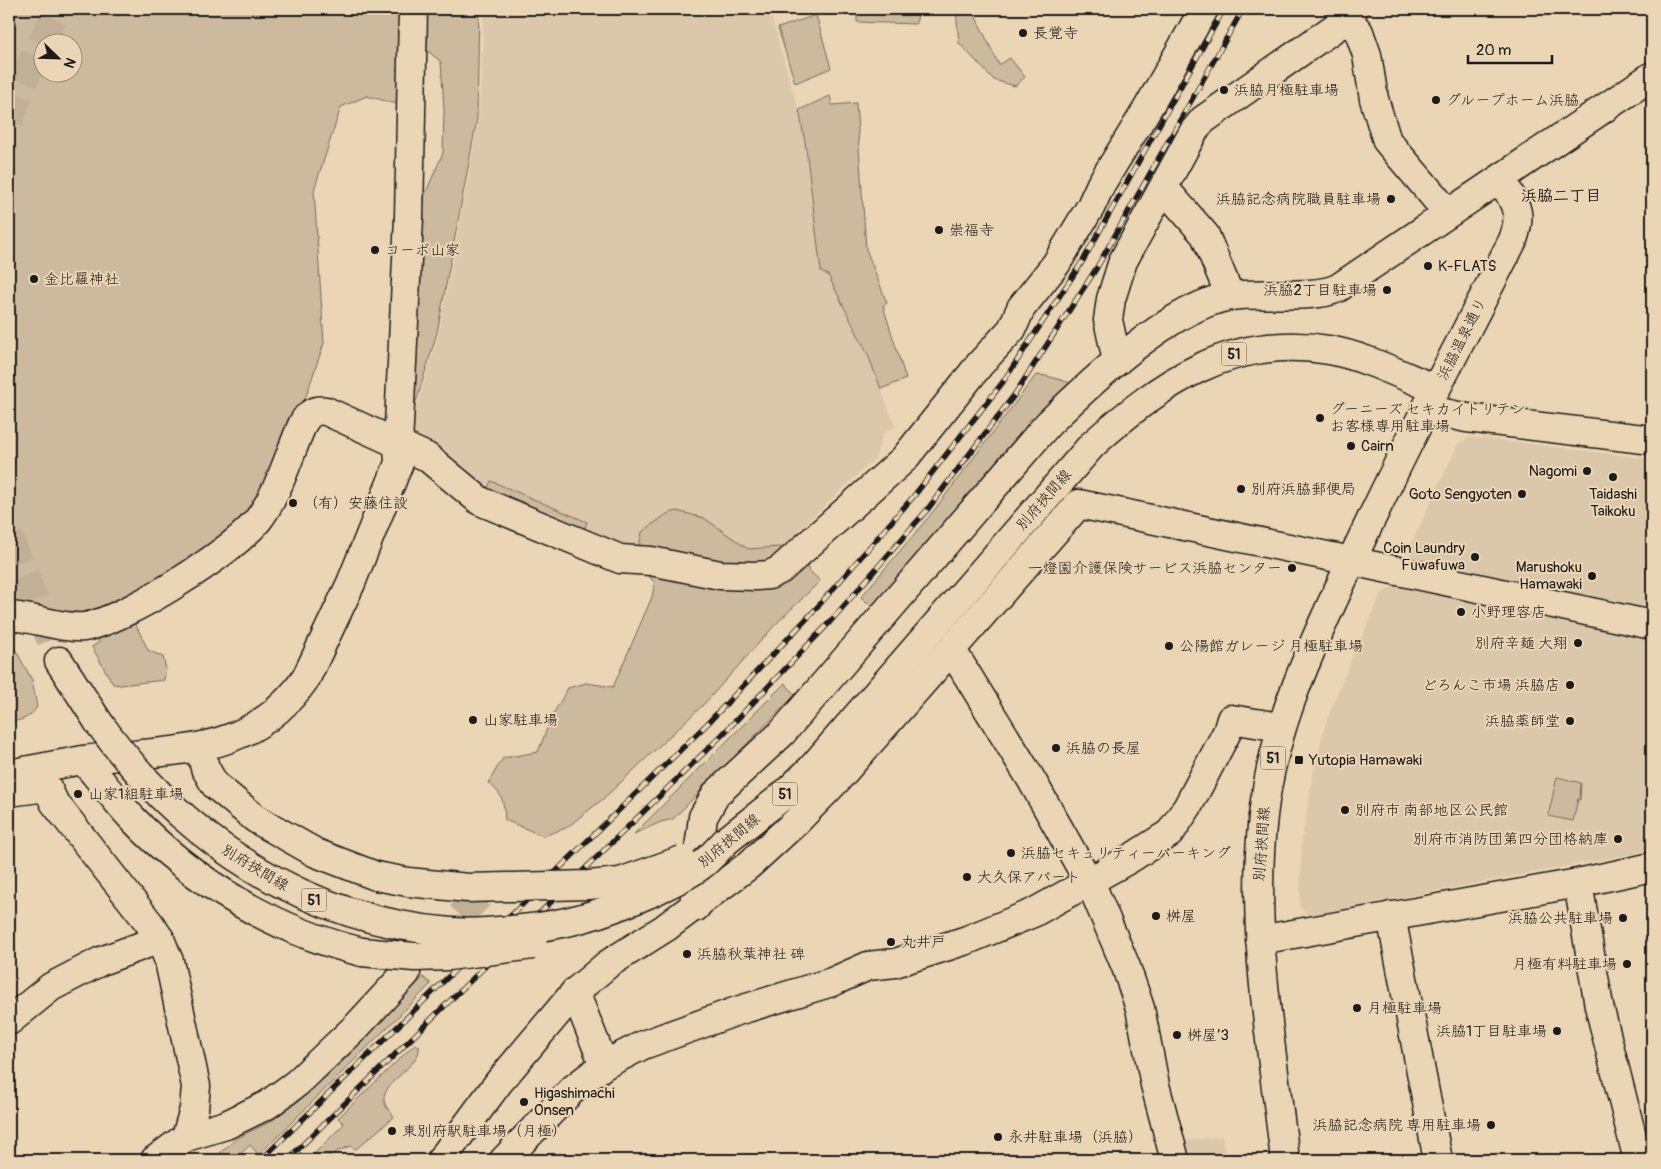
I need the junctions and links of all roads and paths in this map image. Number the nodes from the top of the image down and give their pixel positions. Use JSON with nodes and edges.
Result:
{"nodes":[{"id":1,"x":413,"y":9,"type":"edge"},
{"id":2,"x":1204,"y":9,"type":"edge"},
{"id":3,"x":1346,"y":11,"type":"edge"},
{"id":4,"x":1652,"y":76,"type":"edge"},
{"id":5,"x":1502,"y":180,"type":"junction"},
{"id":6,"x":1164,"y":188,"type":"junction"},
{"id":7,"x":1448,"y":213,"type":"junction"},
{"id":8,"x":1230,"y":296,"type":"junction"},
{"id":9,"x":1116,"y":361,"type":"junction"},
{"id":10,"x":1431,"y":399,"type":"junction"},
{"id":11,"x":1652,"y":439,"type":"edge"},
{"id":12,"x":398,"y":445,"type":"junction"},
{"id":13,"x":1351,"y":561,"type":"junction"},
{"id":14,"x":9,"y":616,"type":"edge"},
{"id":15,"x":1652,"y":625,"type":"edge"},
{"id":16,"x":949,"y":652,"type":"junction"},
{"id":17,"x":59,"y":661,"type":"tunnel mouth"},
{"id":18,"x":1280,"y":727,"type":"junction"},
{"id":19,"x":200,"y":748,"type":"junction"},
{"id":20,"x":83,"y":760,"type":"junction"},
{"id":21,"x":9,"y":774,"type":"edge"},
{"id":22,"x":9,"y":792,"type":"edge"},
{"id":23,"x":726,"y":841,"type":"junction"},
{"id":24,"x":1652,"y":867,"type":"edge"},
{"id":25,"x":1089,"y":882,"type":"junction"},
{"id":26,"x":1578,"y":883,"type":"junction"},
{"id":27,"x":696,"y":907,"type":"junction"},
{"id":28,"x":1391,"y":916,"type":"junction"},
{"id":29,"x":592,"y":917,"type":"junction"},
{"id":30,"x":160,"y":939,"type":"junction"},
{"id":31,"x":1260,"y":940,"type":"junction"},
{"id":32,"x":406,"y":973,"type":"dead end"},
{"id":33,"x":575,"y":992,"type":"junction"},
{"id":34,"x":9,"y":1021,"type":"edge"},
{"id":35,"x":604,"y":1065,"type":"junction"},
{"id":36,"x":186,"y":1137,"type":"junction"},
{"id":37,"x":155,"y":1160,"type":"edge"},
{"id":38,"x":441,"y":1160,"type":"edge"},
{"id":39,"x":504,"y":1160,"type":"edge"},
{"id":40,"x":1175,"y":1160,"type":"edge"},
{"id":41,"x":1285,"y":1160,"type":"edge"},
{"id":42,"x":1438,"y":1160,"type":"edge"},
{"id":43,"x":1638,"y":1160,"type":"edge"}],
"edges":[{"from":1,"to":12,"type":"street"},
{"from":2,"to":12,"type":"street"},
{"from":3,"to":6,"type":"street"},
{"from":3,"to":7,"type":"street"},
{"from":4,"to":5,"type":"street"},
{"from":5,"to":7,"type":"street"},
{"from":5,"to":10,"type":"street","name":"浜脇温泉通り"},
{"from":6,"to":8,"type":"street"},
{"from":6,"to":9,"type":"street"},
{"from":7,"to":8,"type":"street"},
{"from":8,"to":9,"type":"street"},
{"from":9,"to":27,"type":"street"},
{"from":10,"to":11,"type":"street"},
{"from":10,"to":13,"type":"street","name":"別府挾間線","number":"51"},
{"from":10,"to":23,"type":"street","name":"別府挾間線","number":"51"},
{"from":12,"to":14,"type":"street"},
{"from":12,"to":19,"type":"street"},
{"from":13,"to":15,"type":"street"},
{"from":13,"to":16,"type":"street"},
{"from":13,"to":18,"type":"street","name":"別府挾間線","number":"51"},
{"from":16,"to":25,"type":"street"},
{"from":16,"to":27,"type":"street"},
{"from":17,"to":29,"type":"street","name":"別府挾間線","number":"51","bridge":true},
{"from":18,"to":25,"type":"street"},
{"from":18,"to":31,"type":"street","name":"別府挾間線","number":"51"},
{"from":19,"to":20,"type":"street"},
{"from":19,"to":23,"type":"street","bridge":true},
{"from":20,"to":21,"type":"street"},
{"from":20,"to":29,"type":"street","bridge":true},
{"from":22,"to":30,"type":"street"},
{"from":23,"to":29,"type":"street","name":"別府挾間線","number":"51","bridge":true},
{"from":24,"to":26,"type":"street"},
{"from":25,"to":35,"type":"street"},
{"from":25,"to":40,"type":"street"},
{"from":26,"to":28,"type":"street"},
{"from":26,"to":43,"type":"street"},
{"from":27,"to":33,"type":"street"},
{"from":28,"to":31,"type":"street"},
{"from":28,"to":42,"type":"street"},
{"from":30,"to":34,"type":"street"},
{"from":30,"to":36,"type":"street"},
{"from":31,"to":41,"type":"street","name":"別府挾間線","number":"51"},
{"from":32,"to":36,"type":"street"},
{"from":33,"to":35,"type":"street"},
{"from":33,"to":38,"type":"street"},
{"from":35,"to":39,"type":"street"},
{"from":36,"to":37,"type":"street"}]}
